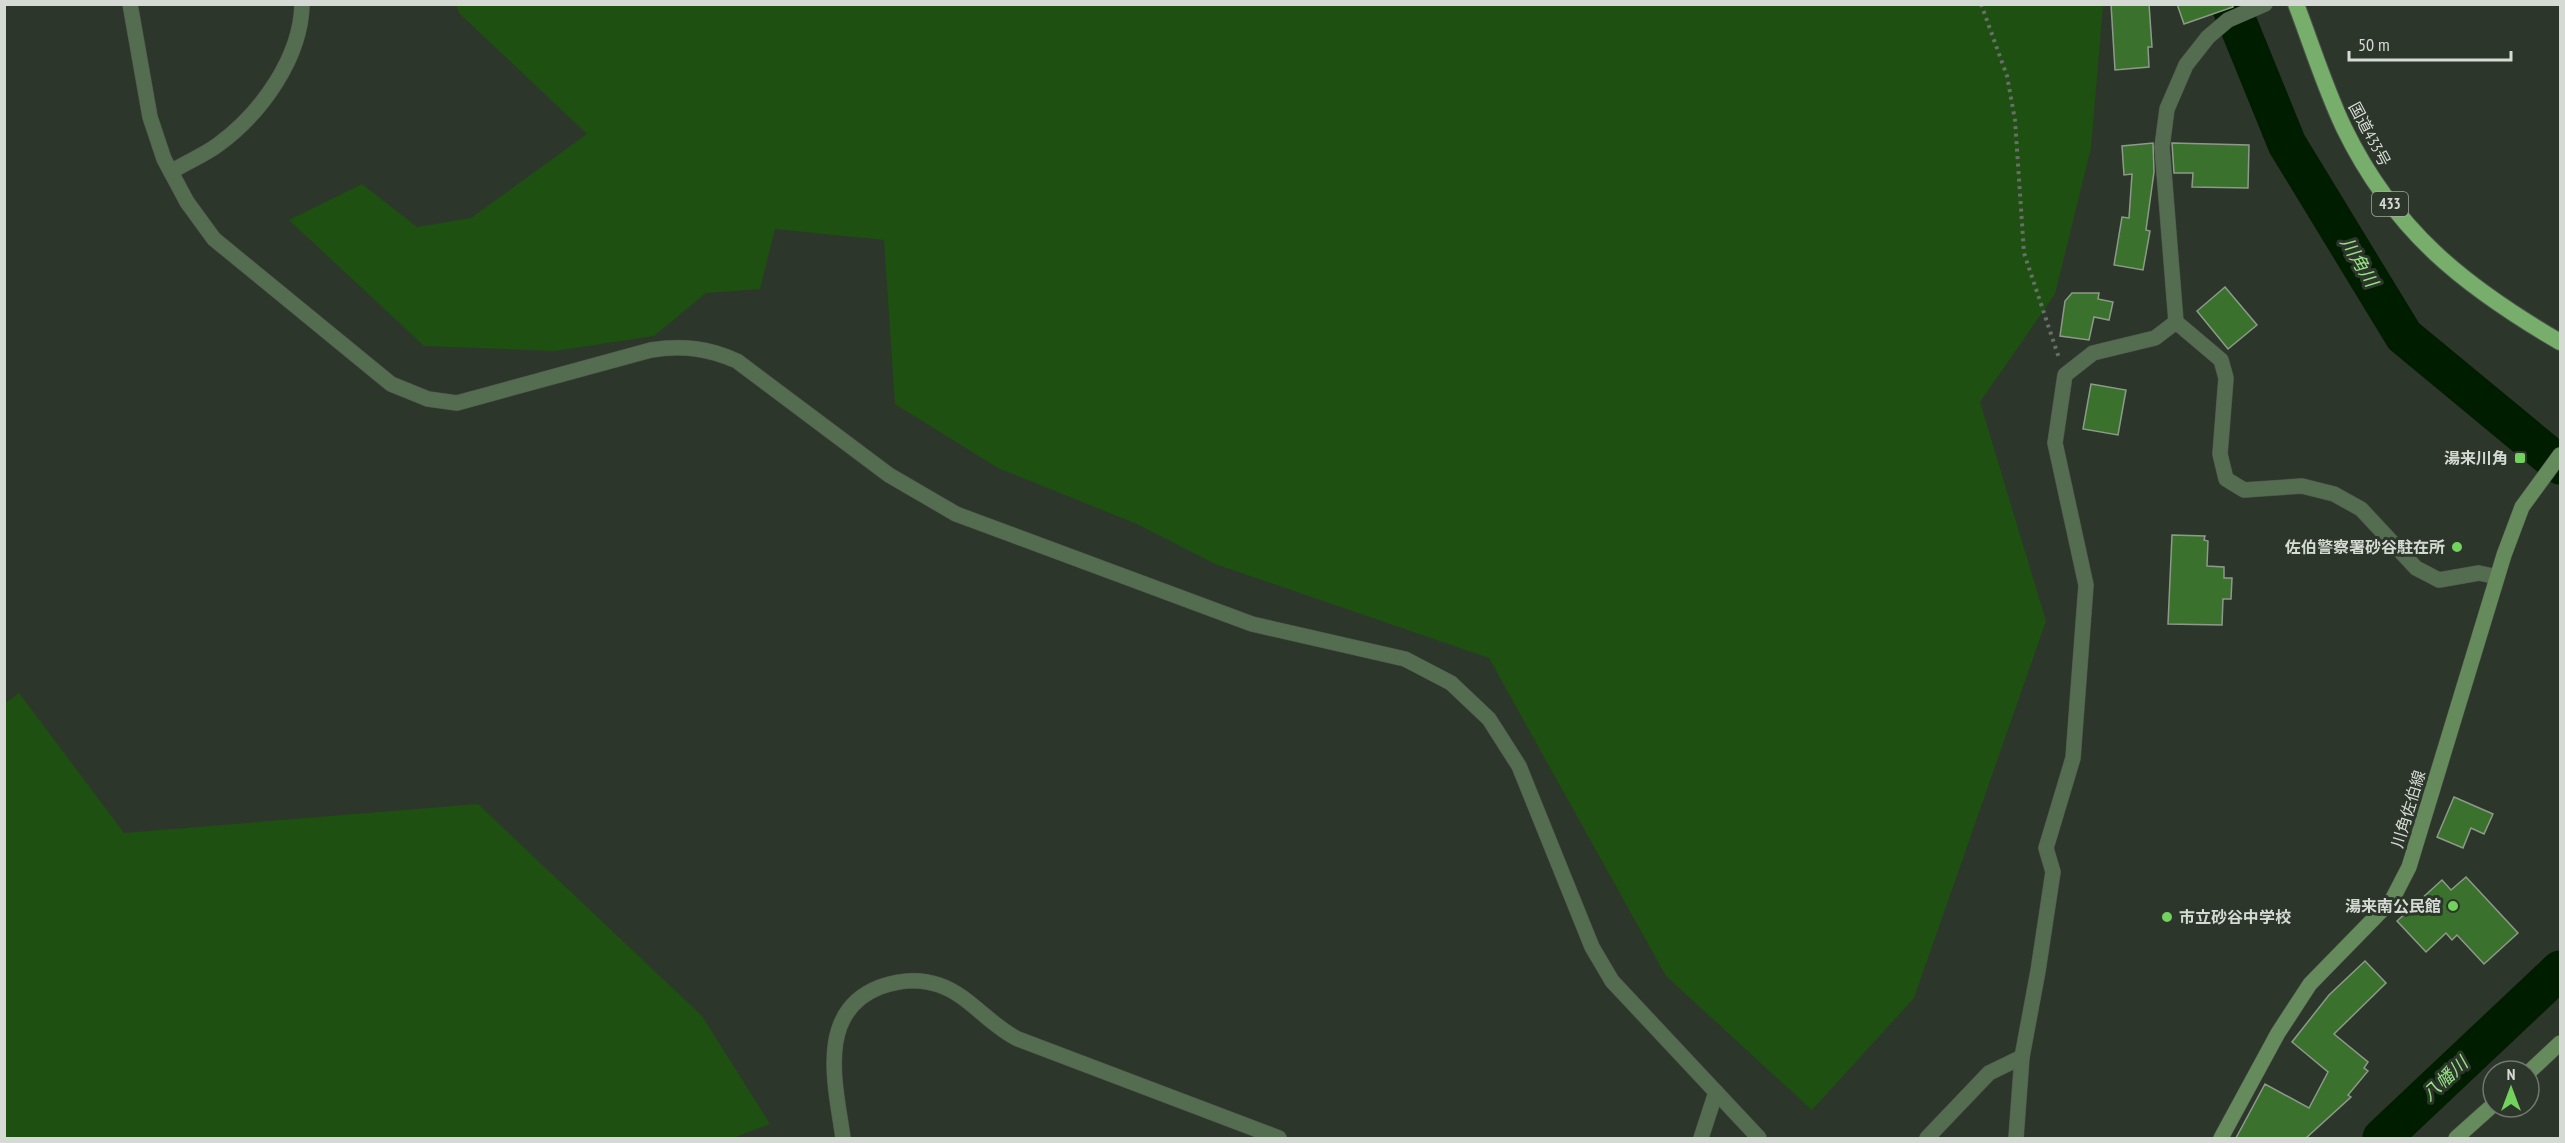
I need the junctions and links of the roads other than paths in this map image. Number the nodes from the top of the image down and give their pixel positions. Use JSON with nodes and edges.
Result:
{"nodes":[{"id":1,"x":130,"y":4,"type":"edge"},
{"id":2,"x":302,"y":4,"type":"edge"},
{"id":3,"x":2265,"y":4,"type":"edge"},
{"id":4,"x":2296,"y":4,"type":"edge"},
{"id":5,"x":171,"y":172,"type":"junction"},
{"id":6,"x":2176,"y":322,"type":"junction"},
{"id":7,"x":2560,"y":342,"type":"edge"},
{"id":8,"x":2560,"y":455,"type":"edge"},
{"id":9,"x":2497,"y":577,"type":"junction"},
{"id":10,"x":2560,"y":1043,"type":"edge"},
{"id":11,"x":2022,"y":1057,"type":"junction"},
{"id":12,"x":2541,"y":1061,"type":"edge"},
{"id":13,"x":1716,"y":1092,"type":"junction"},
{"id":14,"x":2481,"y":1116,"type":"edge"},
{"id":15,"x":843,"y":1138,"type":"edge"},
{"id":16,"x":1279,"y":1138,"type":"edge"},
{"id":17,"x":1701,"y":1138,"type":"edge"},
{"id":18,"x":1759,"y":1138,"type":"edge"},
{"id":19,"x":1927,"y":1138,"type":"edge"},
{"id":20,"x":2016,"y":1138,"type":"edge"},
{"id":21,"x":2221,"y":1138,"type":"edge"},
{"id":22,"x":2456,"y":1138,"type":"edge"}],
"edges":[{"from":1,"to":5,"type":"street"},
{"from":2,"to":5,"type":"street"},
{"from":3,"to":6,"type":"street"},
{"from":4,"to":7,"type":"highway","name":"国道433号","number":"433"},
{"from":5,"to":13,"type":"street"},
{"from":6,"to":9,"type":"street"},
{"from":6,"to":11,"type":"street"},
{"from":8,"to":9,"type":"main road","name":"川角佐伯線"},
{"from":9,"to":21,"type":"main road","name":"川角佐伯線"},
{"from":10,"to":12,"type":"main road"},
{"from":11,"to":19,"type":"street"},
{"from":11,"to":20,"type":"street"},
{"from":13,"to":17,"type":"street"},
{"from":13,"to":18,"type":"street"},
{"from":14,"to":22,"type":"main road"},
{"from":15,"to":16,"type":"street"}]}
